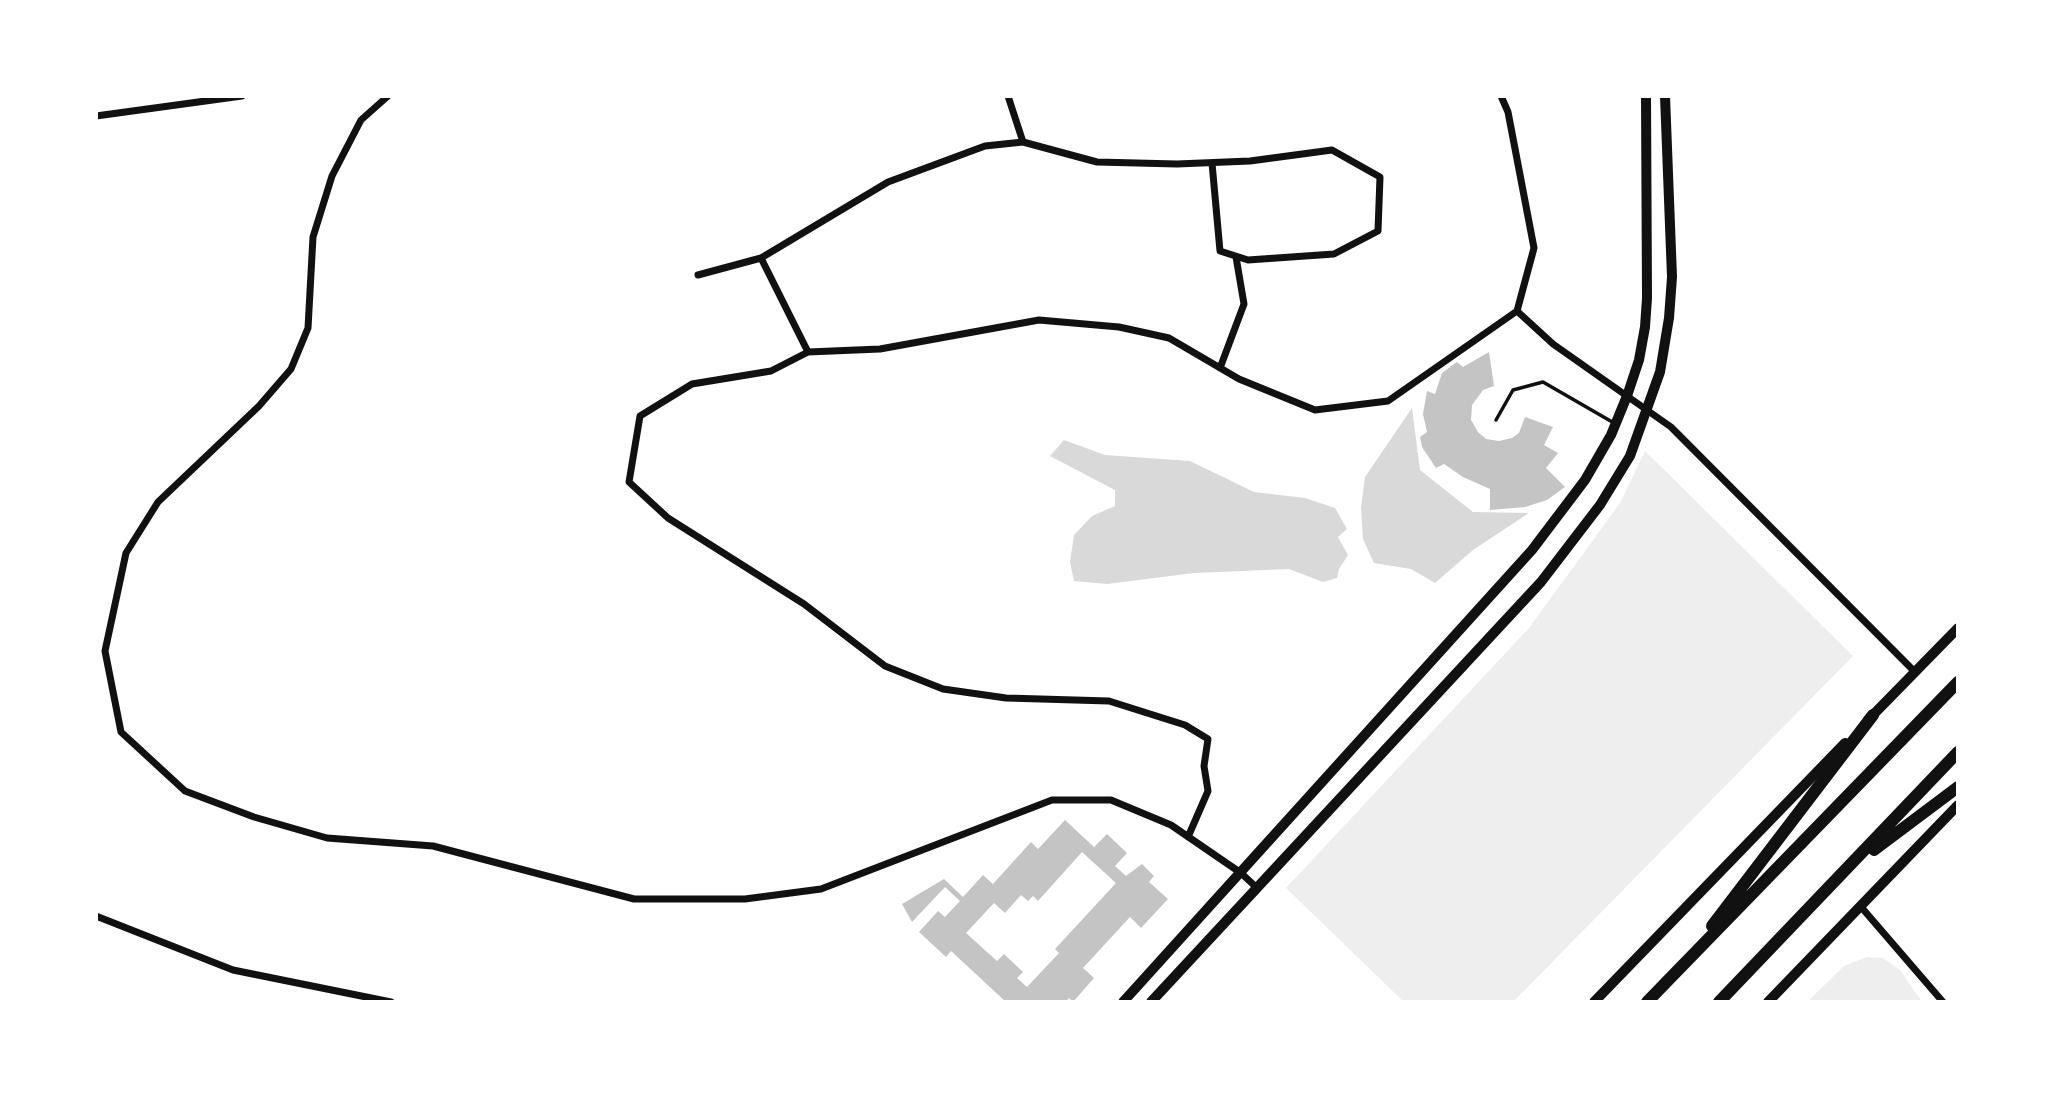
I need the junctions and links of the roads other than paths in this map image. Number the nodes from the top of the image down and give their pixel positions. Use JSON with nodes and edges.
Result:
{"nodes":[{"id":1,"x":242,"y":96,"type":"edge"},
{"id":2,"x":388,"y":96,"type":"edge"},
{"id":3,"x":1008,"y":96,"type":"edge"},
{"id":4,"x":1502,"y":96,"type":"edge"},
{"id":5,"x":1646,"y":96,"type":"edge"},
{"id":6,"x":1665,"y":96,"type":"edge"},
{"id":7,"x":96,"y":116,"type":"edge"},
{"id":8,"x":1023,"y":142,"type":"junction"},
{"id":9,"x":1212,"y":163,"type":"junction"},
{"id":10,"x":1236,"y":257,"type":"junction"},
{"id":11,"x":761,"y":258,"type":"junction"},
{"id":12,"x":698,"y":275,"type":"dead end"},
{"id":13,"x":1517,"y":311,"type":"junction"},
{"id":14,"x":808,"y":352,"type":"junction"},
{"id":15,"x":1220,"y":368,"type":"junction"},
{"id":16,"x":1627,"y":396,"type":"junction"},
{"id":17,"x":1647,"y":411,"type":"junction"},
{"id":18,"x":1496,"y":420,"type":"dead end"},
{"id":19,"x":1616,"y":424,"type":"junction"},
{"id":20,"x":1958,"y":628,"type":"edge"},
{"id":21,"x":1915,"y":672,"type":"junction"},
{"id":22,"x":1958,"y":682,"type":"edge"},
{"id":23,"x":1873,"y":715,"type":"junction"},
{"id":24,"x":1958,"y":752,"type":"edge"},
{"id":25,"x":1958,"y":787,"type":"edge"},
{"id":26,"x":1958,"y":805,"type":"edge"},
{"id":27,"x":1188,"y":836,"type":"junction"},
{"id":28,"x":1849,"y":869,"type":"junction"},
{"id":29,"x":1241,"y":873,"type":"junction"},
{"id":30,"x":1257,"y":888,"type":"junction"},
{"id":31,"x":1862,"y":908,"type":"junction"},
{"id":32,"x":96,"y":916,"type":"edge"},
{"id":33,"x":1678,"y":970,"type":"junction"},
{"id":34,"x":391,"y":1002,"type":"edge"},
{"id":35,"x":1123,"y":1002,"type":"edge"},
{"id":36,"x":1151,"y":1002,"type":"edge"},
{"id":37,"x":1594,"y":1002,"type":"edge"},
{"id":38,"x":1647,"y":1002,"type":"edge"},
{"id":39,"x":1720,"y":1002,"type":"edge"},
{"id":40,"x":1768,"y":1002,"type":"edge"},
{"id":41,"x":1943,"y":1002,"type":"edge"}],
"edges":[{"from":1,"to":7,"type":"street"},
{"from":2,"to":27,"type":"street"},
{"from":3,"to":8,"type":"street"},
{"from":4,"to":13,"type":"street"},
{"from":5,"to":16,"type":"main road"},
{"from":6,"to":17,"type":"main road"},
{"from":8,"to":9,"type":"street"},
{"from":8,"to":11,"type":"street"},
{"from":9,"to":10,"type":"street"},
{"from":9,"to":10,"type":"street"},
{"from":10,"to":15,"type":"street"},
{"from":11,"to":12,"type":"street"},
{"from":11,"to":14,"type":"street"},
{"from":13,"to":15,"type":"street"},
{"from":13,"to":16,"type":"street"},
{"from":14,"to":15,"type":"street"},
{"from":14,"to":27,"type":"street"},
{"from":16,"to":17,"type":"street"},
{"from":16,"to":19,"type":"main road"},
{"from":17,"to":21,"type":"street"},
{"from":17,"to":30,"type":"main road"},
{"from":18,"to":19,"type":"lane"},
{"from":19,"to":29,"type":"main road"},
{"from":20,"to":21,"type":"street"},
{"from":21,"to":23,"type":"street"},
{"from":22,"to":33,"type":"highway"},
{"from":23,"to":33,"type":"highway"},
{"from":23,"to":37,"type":"street"},
{"from":24,"to":28,"type":"highway"},
{"from":25,"to":28,"type":"highway"},
{"from":26,"to":31,"type":"street"},
{"from":27,"to":29,"type":"street"},
{"from":28,"to":39,"type":"highway"},
{"from":29,"to":30,"type":"street"},
{"from":29,"to":35,"type":"main road"},
{"from":30,"to":36,"type":"main road"},
{"from":31,"to":40,"type":"street"},
{"from":31,"to":41,"type":"street"},
{"from":32,"to":34,"type":"street"},
{"from":33,"to":38,"type":"highway"}]}
